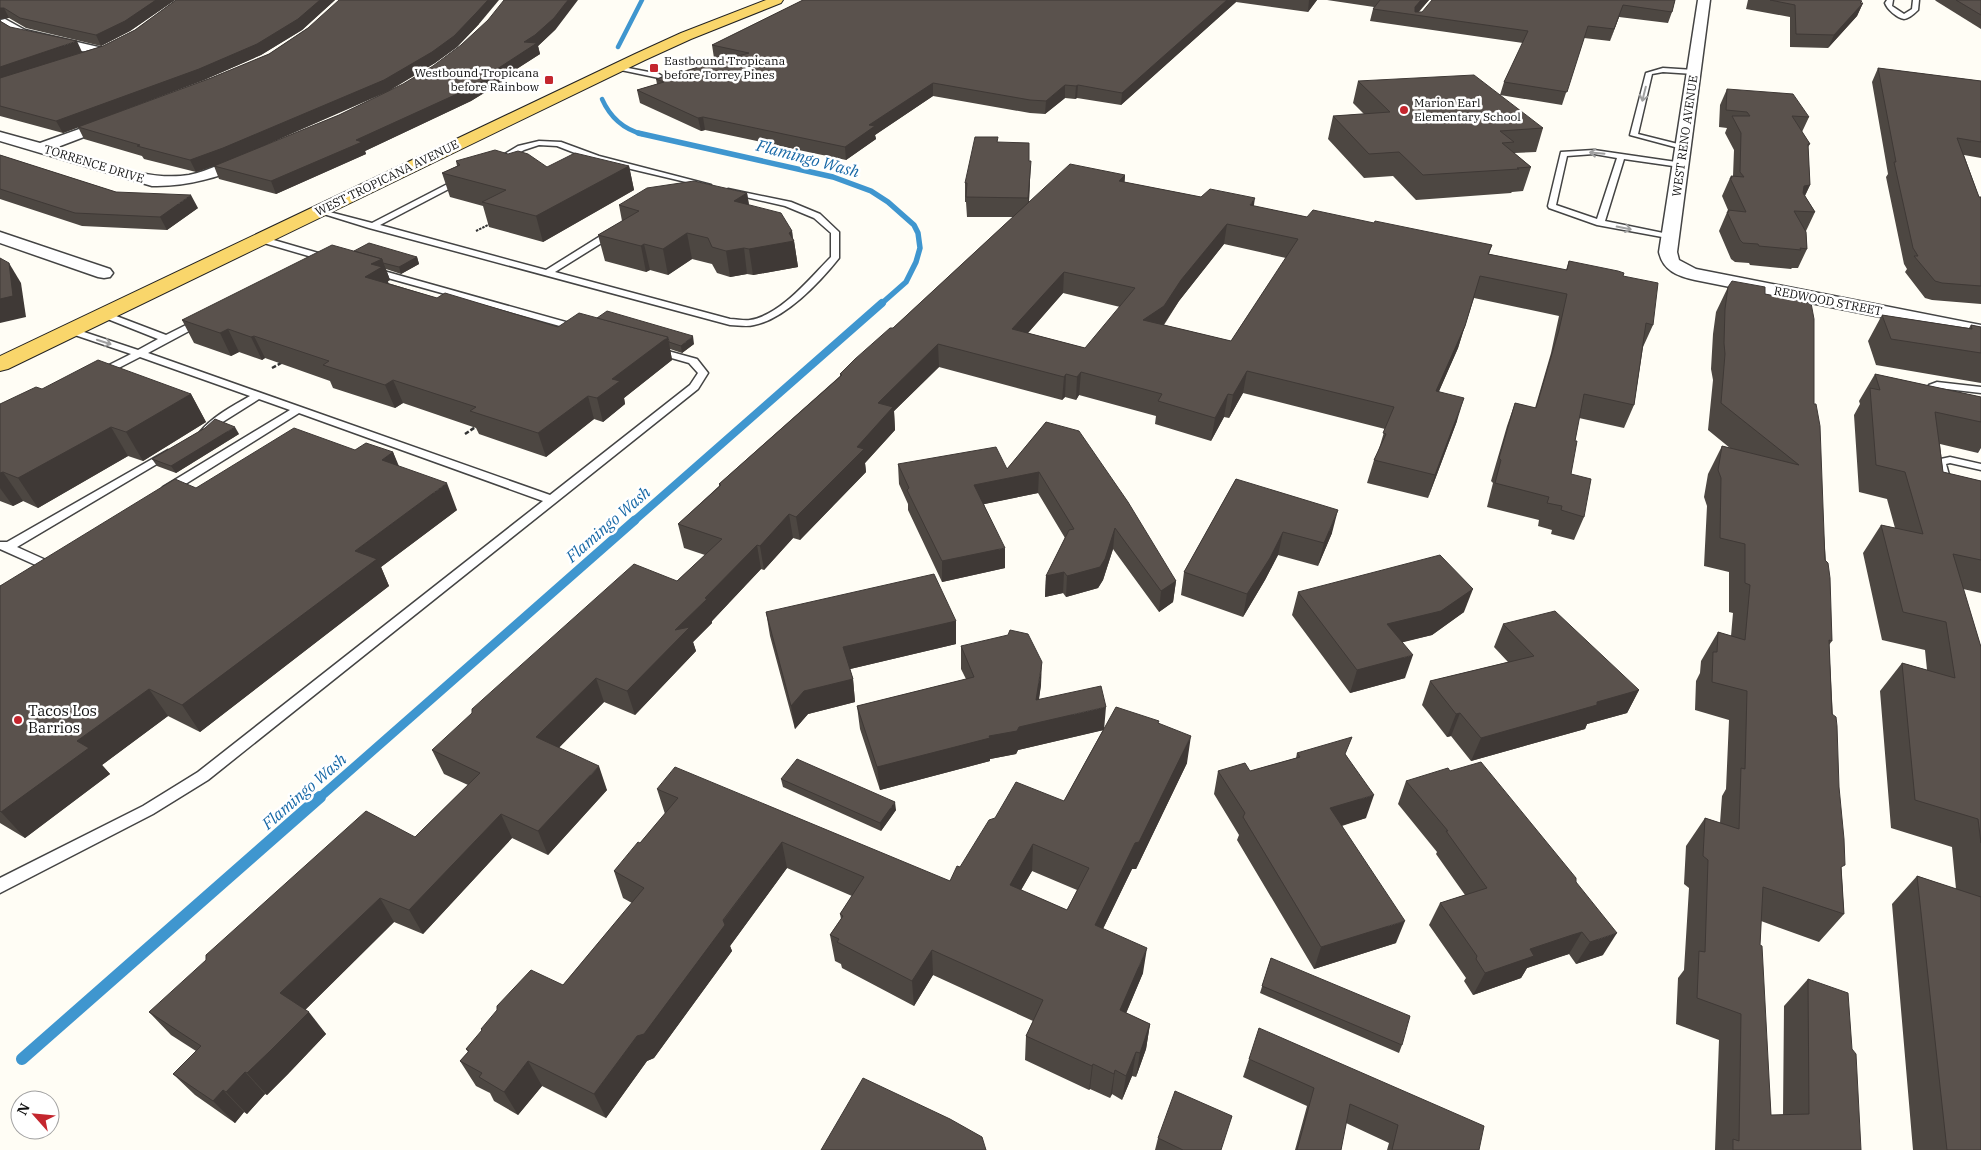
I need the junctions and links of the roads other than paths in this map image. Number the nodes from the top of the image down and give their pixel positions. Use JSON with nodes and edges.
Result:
{"nodes":[{"id":1,"x":777,"y":0,"type":"edge"},
{"id":2,"x":1704,"y":0,"type":"edge"},
{"id":3,"x":1890,"y":0,"type":"edge"},
{"id":4,"x":1915,"y":0,"type":"edge"},
{"id":5,"x":5,"y":23,"type":"edge"},
{"id":6,"x":82,"y":59,"type":"edge"},
{"id":7,"x":618,"y":68,"type":"junction"},
{"id":8,"x":1694,"y":72,"type":"junction"},
{"id":9,"x":659,"y":76,"type":"edge"},
{"id":10,"x":129,"y":115,"type":"edge"},
{"id":11,"x":0,"y":136,"type":"edge"},
{"id":12,"x":40,"y":148,"type":"junction"},
{"id":13,"x":1683,"y":148,"type":"junction"},
{"id":14,"x":260,"y":154,"type":"edge"},
{"id":15,"x":1621,"y":156,"type":"junction"},
{"id":16,"x":494,"y":162,"type":"edge"},
{"id":17,"x":1680,"y":165,"type":"junction"},
{"id":18,"x":468,"y":176,"type":"edge"},
{"id":19,"x":693,"y":181,"type":"junction"},
{"id":20,"x":685,"y":186,"type":"edge"},
{"id":21,"x":712,"y":186,"type":"edge"},
{"id":22,"x":722,"y":188,"type":"edge"},
{"id":23,"x":318,"y":211,"type":"junction"},
{"id":24,"x":1600,"y":224,"type":"junction"},
{"id":25,"x":372,"y":226,"type":"junction"},
{"id":26,"x":620,"y":227,"type":"edge"},
{"id":27,"x":0,"y":237,"type":"edge"},
{"id":28,"x":1670,"y":237,"type":"junction"},
{"id":29,"x":260,"y":239,"type":"junction"},
{"id":30,"x":324,"y":257,"type":"junction"},
{"id":31,"x":342,"y":262,"type":"edge"},
{"id":32,"x":307,"y":266,"type":"edge"},
{"id":33,"x":362,"y":268,"type":"edge"},
{"id":34,"x":1676,"y":268,"type":"joint"},
{"id":35,"x":104,"y":273,"type":"dead end"},
{"id":36,"x":547,"y":273,"type":"junction"},
{"id":37,"x":104,"y":314,"type":"junction"},
{"id":38,"x":212,"y":316,"type":"edge"},
{"id":39,"x":69,"y":330,"type":"junction"},
{"id":40,"x":1981,"y":331,"type":"edge"},
{"id":41,"x":588,"y":332,"type":"edge"},
{"id":42,"x":166,"y":339,"type":"junction"},
{"id":43,"x":645,"y":348,"type":"edge"},
{"id":44,"x":139,"y":354,"type":"junction"},
{"id":45,"x":0,"y":364,"type":"edge"},
{"id":46,"x":87,"y":380,"type":"edge"},
{"id":47,"x":1981,"y":390,"type":"edge"},
{"id":48,"x":258,"y":395,"type":"junction"},
{"id":49,"x":298,"y":409,"type":"junction"},
{"id":50,"x":1951,"y":410,"type":"edge"},
{"id":51,"x":196,"y":437,"type":"edge"},
{"id":52,"x":178,"y":447,"type":"edge"},
{"id":53,"x":1981,"y":467,"type":"edge"},
{"id":54,"x":1946,"y":486,"type":"edge"},
{"id":55,"x":154,"y":497,"type":"edge"},
{"id":56,"x":552,"y":500,"type":"junction"},
{"id":57,"x":4,"y":545,"type":"edge"},
{"id":58,"x":29,"y":573,"type":"edge"},
{"id":59,"x":0,"y":886,"type":"edge"}],
"edges":[{"from":1,"to":7,"type":"main road","name":"WEST TROPICANA AVENUE"},
{"from":2,"to":8,"type":"street","name":"WEST RENO AVENUE"},
{"from":3,"to":4,"type":"lane"},
{"from":5,"to":6,"type":"street"},
{"from":7,"to":9,"type":"lane"},
{"from":7,"to":23,"type":"main road","name":"WEST TROPICANA AVENUE"},
{"from":8,"to":13,"type":"street","name":"WEST RENO AVENUE"},
{"from":8,"to":13,"type":"lane","one_way":true},
{"from":10,"to":12,"type":"street"},
{"from":11,"to":12,"type":"street","name":"TORRENCE DRIVE"},
{"from":12,"to":14,"type":"street","name":"TORRENCE DRIVE"},
{"from":13,"to":17,"type":"street","name":"WEST RENO AVENUE"},
{"from":15,"to":17,"type":"lane"},
{"from":15,"to":24,"type":"lane"},
{"from":15,"to":24,"type":"lane","one_way":true},
{"from":16,"to":19,"type":"lane"},
{"from":17,"to":28,"type":"street","name":"WEST RENO AVENUE"},
{"from":18,"to":25,"type":"lane"},
{"from":19,"to":20,"type":"lane"},
{"from":19,"to":21,"type":"lane"},
{"from":22,"to":36,"type":"lane"},
{"from":23,"to":25,"type":"lane"},
{"from":23,"to":29,"type":"main road","name":"WEST TROPICANA AVENUE"},
{"from":24,"to":28,"type":"lane","one_way":true},
{"from":25,"to":36,"type":"lane"},
{"from":26,"to":36,"type":"lane"},
{"from":27,"to":35,"type":"street"},
{"from":28,"to":34,"type":"street","name":"WEST RENO AVENUE"},
{"from":29,"to":30,"type":"lane"},
{"from":29,"to":37,"type":"main road","name":"WEST TROPICANA AVENUE"},
{"from":30,"to":31,"type":"lane"},
{"from":30,"to":32,"type":"lane"},
{"from":33,"to":41,"type":"lane"},
{"from":34,"to":40,"type":"street","name":"REDWOOD STREET"},
{"from":37,"to":39,"type":"main road","name":"WEST TROPICANA AVENUE"},
{"from":37,"to":42,"type":"lane"},
{"from":38,"to":42,"type":"lane"},
{"from":39,"to":44,"type":"lane","one_way":true},
{"from":39,"to":45,"type":"main road","name":"WEST TROPICANA AVENUE"},
{"from":42,"to":44,"type":"lane"},
{"from":43,"to":56,"type":"lane"},
{"from":44,"to":46,"type":"lane"},
{"from":44,"to":48,"type":"lane"},
{"from":47,"to":50,"type":"lane"},
{"from":48,"to":49,"type":"lane"},
{"from":48,"to":51,"type":"lane"},
{"from":49,"to":55,"type":"lane"},
{"from":49,"to":56,"type":"lane"},
{"from":52,"to":57,"type":"lane"},
{"from":53,"to":54,"type":"lane"},
{"from":56,"to":59,"type":"lane"},
{"from":57,"to":58,"type":"lane"}]}
